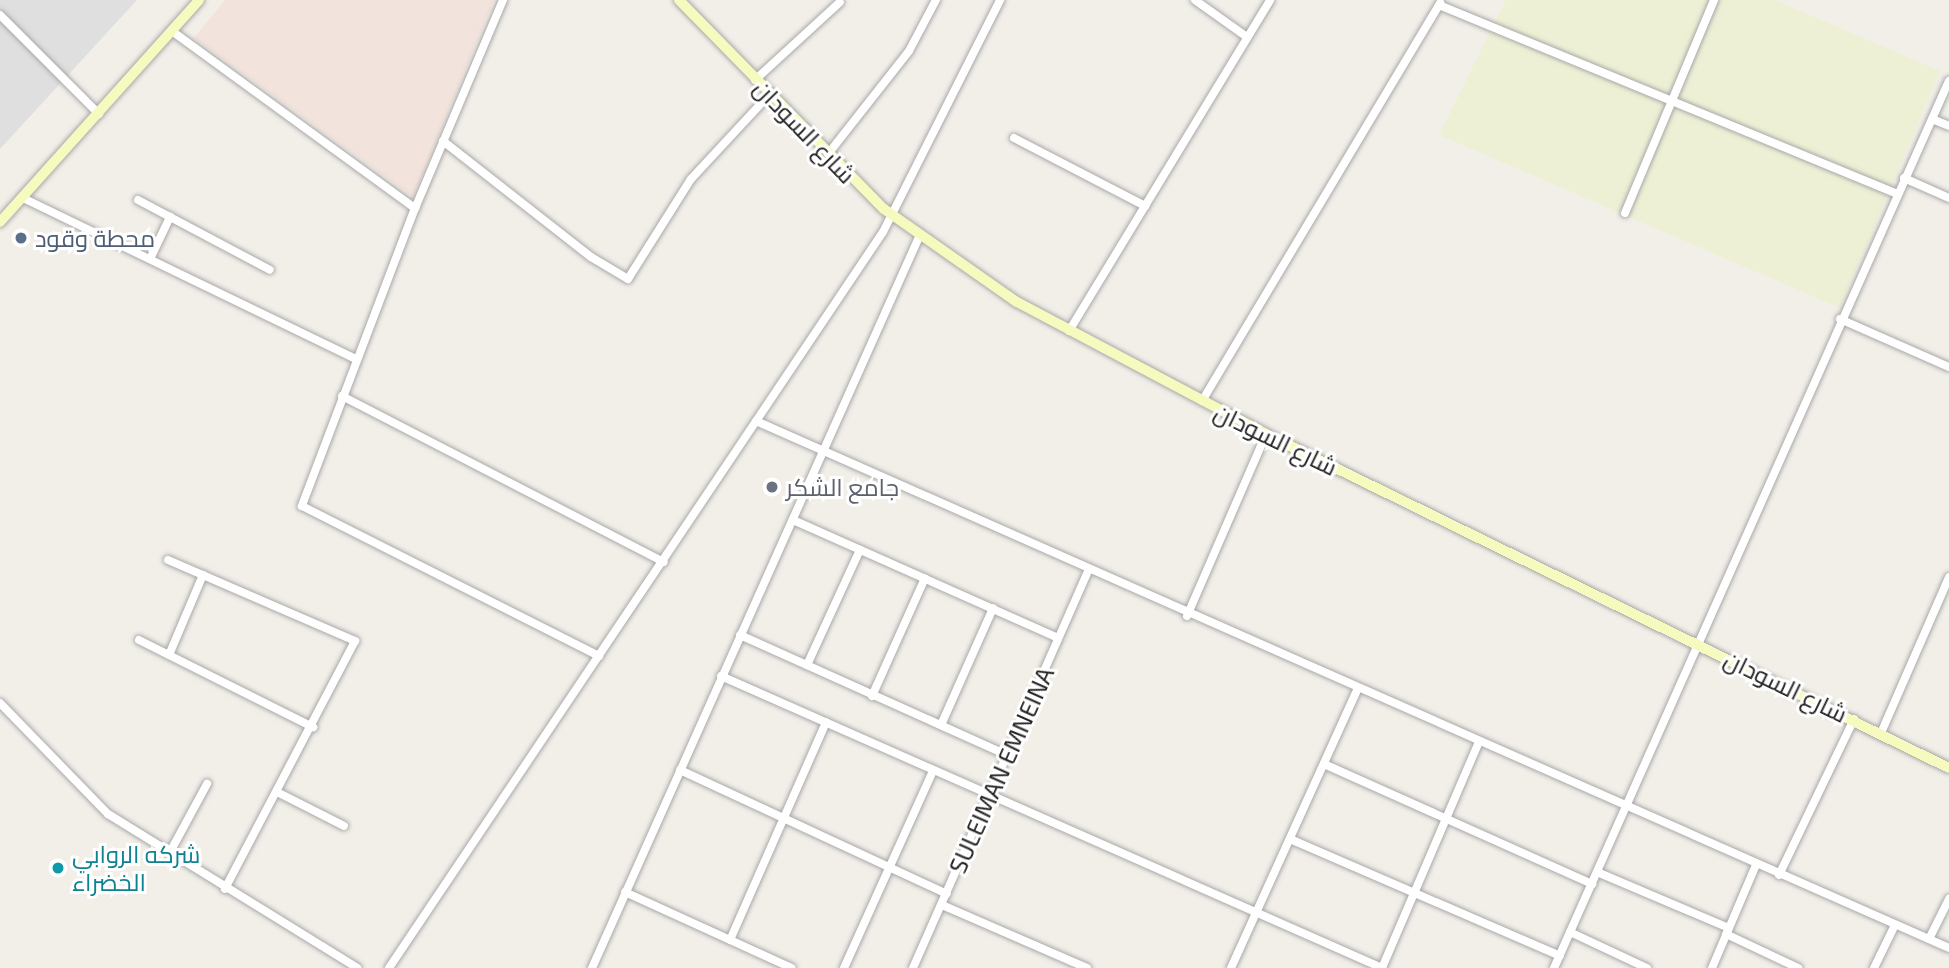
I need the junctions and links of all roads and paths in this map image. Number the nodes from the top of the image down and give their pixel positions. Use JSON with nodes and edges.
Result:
{"nodes":[{"id":1,"x":199,"y":0,"type":"edge"},
{"id":2,"x":503,"y":0,"type":"edge"},
{"id":3,"x":679,"y":0,"type":"edge"},
{"id":4,"x":936,"y":0,"type":"edge"},
{"id":5,"x":1000,"y":0,"type":"edge"},
{"id":6,"x":1195,"y":0,"type":"edge"},
{"id":7,"x":1270,"y":0,"type":"edge"},
{"id":8,"x":1714,"y":0,"type":"edge"},
{"id":9,"x":840,"y":2,"type":"dead end"},
{"id":10,"x":1441,"y":2,"type":"edge"},
{"id":11,"x":0,"y":15,"type":"edge"},
{"id":12,"x":172,"y":31,"type":"junction"},
{"id":13,"x":1247,"y":37,"type":"junction"},
{"id":14,"x":755,"y":80,"type":"junction"},
{"id":15,"x":1949,"y":81,"type":"edge"},
{"id":16,"x":770,"y":94,"type":"junction"},
{"id":17,"x":1674,"y":102,"type":"junction"},
{"id":18,"x":99,"y":114,"type":"junction"},
{"id":19,"x":1932,"y":119,"type":"junction"},
{"id":20,"x":1949,"y":126,"type":"edge"},
{"id":21,"x":1014,"y":138,"type":"dead end"},
{"id":22,"x":443,"y":141,"type":"junction"},
{"id":23,"x":828,"y":154,"type":"junction"},
{"id":24,"x":1904,"y":178,"type":"junction"},
{"id":25,"x":1896,"y":193,"type":"junction"},
{"id":26,"x":23,"y":198,"type":"junction"},
{"id":27,"x":1949,"y":198,"type":"edge"},
{"id":28,"x":138,"y":200,"type":"dead end"},
{"id":29,"x":1145,"y":206,"type":"junction"},
{"id":30,"x":415,"y":208,"type":"junction"},
{"id":31,"x":1625,"y":213,"type":"dead end"},
{"id":32,"x":892,"y":216,"type":"junction"},
{"id":33,"x":170,"y":217,"type":"junction"},
{"id":34,"x":0,"y":222,"type":"edge"},
{"id":35,"x":919,"y":237,"type":"junction"},
{"id":36,"x":149,"y":259,"type":"junction"},
{"id":37,"x":270,"y":270,"type":"dead end"},
{"id":38,"x":1840,"y":319,"type":"junction"},
{"id":39,"x":1069,"y":331,"type":"junction"},
{"id":40,"x":356,"y":359,"type":"junction"},
{"id":41,"x":1949,"y":368,"type":"edge"},
{"id":42,"x":342,"y":396,"type":"junction"},
{"id":43,"x":1202,"y":401,"type":"junction"},
{"id":44,"x":756,"y":421,"type":"junction"},
{"id":45,"x":1266,"y":434,"type":"junction"},
{"id":46,"x":821,"y":453,"type":"junction"},
{"id":47,"x":793,"y":520,"type":"junction"},
{"id":48,"x":860,"y":550,"type":"junction"},
{"id":49,"x":168,"y":560,"type":"dead end"},
{"id":50,"x":664,"y":562,"type":"junction"},
{"id":51,"x":1088,"y":571,"type":"junction"},
{"id":52,"x":203,"y":575,"type":"junction"},
{"id":53,"x":1949,"y":577,"type":"edge"},
{"id":54,"x":925,"y":578,"type":"junction"},
{"id":55,"x":993,"y":608,"type":"junction"},
{"id":56,"x":1186,"y":616,"type":"junction"},
{"id":57,"x":740,"y":635,"type":"junction"},
{"id":58,"x":1058,"y":638,"type":"junction"},
{"id":59,"x":139,"y":640,"type":"dead end"},
{"id":60,"x":1699,"y":644,"type":"junction"},
{"id":61,"x":169,"y":655,"type":"junction"},
{"id":62,"x":599,"y":656,"type":"junction"},
{"id":63,"x":807,"y":665,"type":"junction"},
{"id":64,"x":721,"y":676,"type":"junction"},
{"id":65,"x":1357,"y":690,"type":"junction"},
{"id":66,"x":872,"y":696,"type":"junction"},
{"id":67,"x":0,"y":703,"type":"edge"},
{"id":68,"x":1854,"y":719,"type":"junction"},
{"id":69,"x":826,"y":722,"type":"junction"},
{"id":70,"x":941,"y":725,"type":"junction"},
{"id":71,"x":313,"y":727,"type":"junction"},
{"id":72,"x":1881,"y":733,"type":"junction"},
{"id":73,"x":1478,"y":744,"type":"junction"},
{"id":74,"x":1007,"y":755,"type":"junction"},
{"id":75,"x":1324,"y":764,"type":"junction"},
{"id":76,"x":1949,"y":768,"type":"edge"},
{"id":77,"x":680,"y":770,"type":"junction"},
{"id":78,"x":933,"y":771,"type":"junction"},
{"id":79,"x":207,"y":784,"type":"dead end"},
{"id":80,"x":277,"y":792,"type":"junction"},
{"id":81,"x":988,"y":796,"type":"junction"},
{"id":82,"x":1625,"y":809,"type":"junction"},
{"id":83,"x":1445,"y":818,"type":"junction"},
{"id":84,"x":782,"y":821,"type":"junction"},
{"id":85,"x":344,"y":826,"type":"dead end"},
{"id":86,"x":1290,"y":839,"type":"junction"},
{"id":87,"x":169,"y":854,"type":"junction"},
{"id":88,"x":1756,"y":865,"type":"junction"},
{"id":89,"x":888,"y":869,"type":"junction"},
{"id":90,"x":1597,"y":872,"type":"junction"},
{"id":91,"x":1779,"y":875,"type":"junction"},
{"id":92,"x":1592,"y":884,"type":"junction"},
{"id":93,"x":225,"y":889,"type":"junction"},
{"id":94,"x":625,"y":892,"type":"junction"},
{"id":95,"x":947,"y":894,"type":"junction"},
{"id":96,"x":1412,"y":894,"type":"junction"},
{"id":97,"x":1949,"y":899,"type":"edge"},
{"id":98,"x":942,"y":905,"type":"junction"},
{"id":99,"x":1256,"y":914,"type":"junction"},
{"id":100,"x":1895,"y":925,"type":"junction"},
{"id":101,"x":1728,"y":931,"type":"junction"},
{"id":102,"x":1570,"y":932,"type":"junction"},
{"id":103,"x":1929,"y":939,"type":"junction"},
{"id":104,"x":730,"y":940,"type":"junction"},
{"id":105,"x":1949,"y":948,"type":"edge"},
{"id":106,"x":1560,"y":956,"type":"junction"},
{"id":107,"x":357,"y":968,"type":"edge"},
{"id":108,"x":388,"y":968,"type":"edge"},
{"id":109,"x":592,"y":968,"type":"edge"},
{"id":110,"x":792,"y":968,"type":"edge"},
{"id":111,"x":844,"y":968,"type":"edge"},
{"id":112,"x":913,"y":968,"type":"edge"},
{"id":113,"x":1087,"y":968,"type":"edge"},
{"id":114,"x":1231,"y":968,"type":"edge"},
{"id":115,"x":1382,"y":968,"type":"edge"},
{"id":116,"x":1555,"y":968,"type":"edge"},
{"id":117,"x":1647,"y":968,"type":"edge"},
{"id":118,"x":1712,"y":968,"type":"edge"},
{"id":119,"x":1798,"y":968,"type":"edge"},
{"id":120,"x":1874,"y":968,"type":"edge"}],
"edges":[{"from":1,"to":12,"type":"main road"},
{"from":2,"to":22,"type":"street"},
{"from":3,"to":14,"type":"main road","name":"شارع السودان"},
{"from":4,"to":23,"type":"street"},
{"from":5,"to":32,"type":"street"},
{"from":6,"to":13,"type":"street"},
{"from":7,"to":13,"type":"street"},
{"from":8,"to":17,"type":"street"},
{"from":9,"to":14,"type":"street"},
{"from":10,"to":17,"type":"street"},
{"from":10,"to":43,"type":"street"},
{"from":11,"to":18,"type":"street"},
{"from":12,"to":18,"type":"main road"},
{"from":12,"to":30,"type":"street"},
{"from":13,"to":29,"type":"street"},
{"from":14,"to":16,"type":"main road","name":"شارع السودان"},
{"from":15,"to":19,"type":"street"},
{"from":16,"to":22,"type":"street"},
{"from":16,"to":23,"type":"main road","name":"شارع السودان"},
{"from":17,"to":25,"type":"street"},
{"from":17,"to":31,"type":"street"},
{"from":18,"to":26,"type":"main road"},
{"from":19,"to":20,"type":"street"},
{"from":19,"to":24,"type":"street"},
{"from":21,"to":29,"type":"street"},
{"from":22,"to":30,"type":"street"},
{"from":23,"to":32,"type":"main road","name":"شارع السودان"},
{"from":24,"to":25,"type":"street"},
{"from":24,"to":27,"type":"street"},
{"from":25,"to":38,"type":"street"},
{"from":26,"to":34,"type":"main road"},
{"from":26,"to":36,"type":"street"},
{"from":28,"to":33,"type":"street"},
{"from":29,"to":39,"type":"street"},
{"from":30,"to":40,"type":"street"},
{"from":32,"to":35,"type":"main road","name":"شارع السودان"},
{"from":32,"to":44,"type":"street"},
{"from":33,"to":36,"type":"street"},
{"from":33,"to":37,"type":"street"},
{"from":35,"to":39,"type":"main road","name":"شارع السودان"},
{"from":35,"to":46,"type":"street"},
{"from":36,"to":40,"type":"street"},
{"from":38,"to":41,"type":"street"},
{"from":38,"to":60,"type":"street"},
{"from":39,"to":43,"type":"main road","name":"شارع السودان"},
{"from":40,"to":42,"type":"street"},
{"from":42,"to":50,"type":"street"},
{"from":42,"to":62,"type":"street"},
{"from":43,"to":45,"type":"main road","name":"شارع السودان"},
{"from":44,"to":46,"type":"street"},
{"from":44,"to":50,"type":"street"},
{"from":45,"to":56,"type":"street"},
{"from":45,"to":60,"type":"main road","name":"شارع السودان"},
{"from":46,"to":47,"type":"street"},
{"from":46,"to":51,"type":"street"},
{"from":47,"to":48,"type":"street"},
{"from":47,"to":57,"type":"street"},
{"from":48,"to":54,"type":"street"},
{"from":48,"to":63,"type":"street"},
{"from":49,"to":52,"type":"street"},
{"from":50,"to":62,"type":"street"},
{"from":51,"to":56,"type":"street"},
{"from":51,"to":58,"type":"street","name":"SULEIMAN EMNEINA"},
{"from":52,"to":61,"type":"street"},
{"from":52,"to":71,"type":"street"},
{"from":53,"to":72,"type":"street"},
{"from":54,"to":55,"type":"street"},
{"from":54,"to":66,"type":"street"},
{"from":55,"to":58,"type":"street"},
{"from":55,"to":70,"type":"street"},
{"from":56,"to":65,"type":"street"},
{"from":57,"to":63,"type":"street"},
{"from":57,"to":64,"type":"street"},
{"from":58,"to":74,"type":"street","name":"SULEIMAN EMNEINA"},
{"from":59,"to":61,"type":"street"},
{"from":60,"to":68,"type":"main road","name":"شارع السودان"},
{"from":60,"to":82,"type":"street"},
{"from":61,"to":71,"type":"street"},
{"from":62,"to":108,"type":"street"},
{"from":63,"to":66,"type":"street"},
{"from":64,"to":69,"type":"street"},
{"from":64,"to":77,"type":"street"},
{"from":65,"to":73,"type":"street"},
{"from":65,"to":75,"type":"street"},
{"from":66,"to":70,"type":"street"},
{"from":67,"to":87,"type":"street"},
{"from":68,"to":72,"type":"main road","name":"شارع السودان"},
{"from":68,"to":91,"type":"street"},
{"from":69,"to":78,"type":"street"},
{"from":69,"to":84,"type":"street"},
{"from":70,"to":74,"type":"street"},
{"from":71,"to":80,"type":"street"},
{"from":72,"to":76,"type":"main road","name":"شارع السودان"},
{"from":73,"to":82,"type":"street"},
{"from":73,"to":83,"type":"street"},
{"from":74,"to":81,"type":"street","name":"SULEIMAN EMNEINA"},
{"from":75,"to":83,"type":"street"},
{"from":75,"to":86,"type":"street"},
{"from":77,"to":84,"type":"street"},
{"from":77,"to":94,"type":"street"},
{"from":78,"to":81,"type":"street"},
{"from":78,"to":89,"type":"street"},
{"from":79,"to":87,"type":"street"},
{"from":80,"to":85,"type":"street"},
{"from":80,"to":93,"type":"street"},
{"from":81,"to":95,"type":"street","name":"SULEIMAN EMNEINA"},
{"from":81,"to":99,"type":"street"},
{"from":82,"to":88,"type":"street"},
{"from":82,"to":90,"type":"street"},
{"from":83,"to":92,"type":"street"},
{"from":83,"to":96,"type":"street"},
{"from":84,"to":89,"type":"street"},
{"from":84,"to":104,"type":"street"},
{"from":86,"to":96,"type":"street"},
{"from":86,"to":99,"type":"street"},
{"from":87,"to":93,"type":"street"},
{"from":88,"to":91,"type":"street"},
{"from":88,"to":101,"type":"street"},
{"from":89,"to":95,"type":"street"},
{"from":89,"to":111,"type":"street"},
{"from":90,"to":92,"type":"street"},
{"from":90,"to":101,"type":"street"},
{"from":91,"to":100,"type":"street"},
{"from":92,"to":102,"type":"street"},
{"from":93,"to":107,"type":"street"},
{"from":94,"to":104,"type":"street"},
{"from":94,"to":109,"type":"street"},
{"from":95,"to":98,"type":"street","name":"SULEIMAN EMNEINA"},
{"from":96,"to":106,"type":"street"},
{"from":96,"to":115,"type":"street"},
{"from":97,"to":103,"type":"street"},
{"from":98,"to":112,"type":"street","name":"SULEIMAN EMNEINA"},
{"from":98,"to":113,"type":"street"},
{"from":99,"to":114,"type":"street"},
{"from":99,"to":115,"type":"street"},
{"from":100,"to":103,"type":"street"},
{"from":100,"to":120,"type":"street"},
{"from":101,"to":118,"type":"street"},
{"from":101,"to":119,"type":"street"},
{"from":102,"to":106,"type":"street"},
{"from":102,"to":117,"type":"street"},
{"from":103,"to":105,"type":"street"},
{"from":104,"to":110,"type":"street"},
{"from":106,"to":116,"type":"street"}]}
